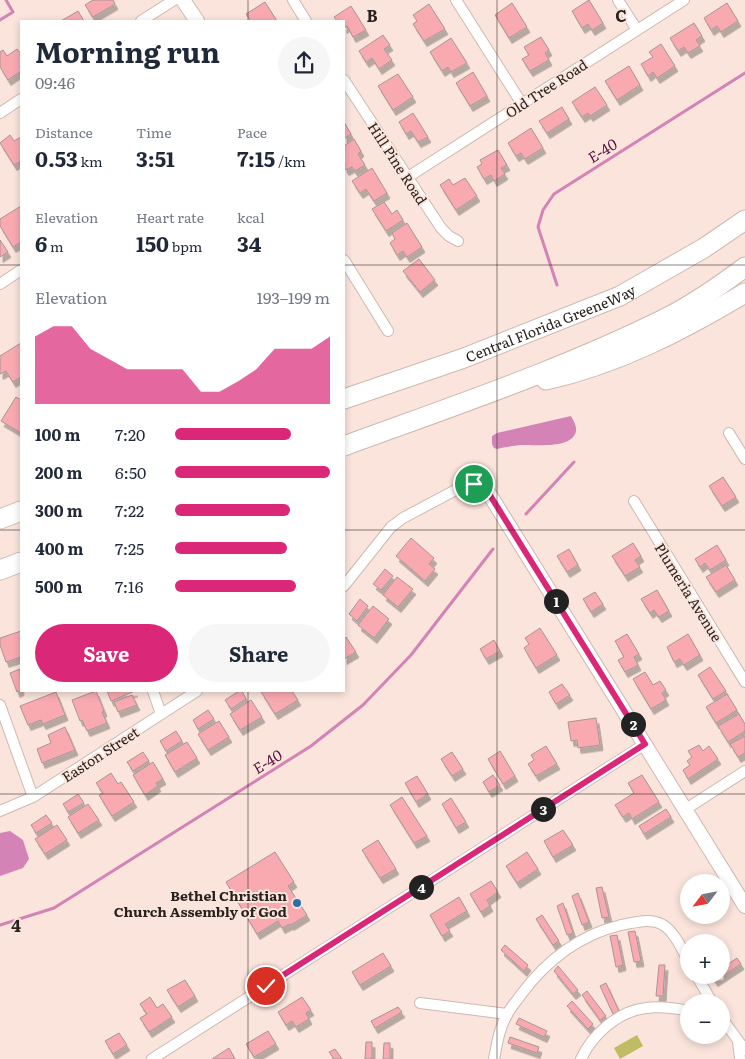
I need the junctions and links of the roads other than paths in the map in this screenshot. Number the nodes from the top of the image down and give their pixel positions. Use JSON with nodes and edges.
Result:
{"nodes":[{"id":1,"x":174,"y":0,"type":"edge"},
{"id":2,"x":183,"y":0,"type":"edge"},
{"id":3,"x":293,"y":0,"type":"edge"},
{"id":4,"x":456,"y":0,"type":"edge"},
{"id":5,"x":618,"y":0,"type":"edge"},
{"id":6,"x":684,"y":0,"type":"edge"},
{"id":7,"x":144,"y":20,"type":"edge"},
{"id":8,"x":195,"y":20,"type":"edge"},
{"id":9,"x":305,"y":20,"type":"edge"},
{"id":10,"x":637,"y":30,"type":"junction"},
{"id":11,"x":345,"y":82,"type":"edge"},
{"id":12,"x":20,"y":100,"type":"edge"},
{"id":13,"x":522,"y":104,"type":"junction"},
{"id":14,"x":0,"y":113,"type":"edge"},
{"id":15,"x":408,"y":177,"type":"junction"},
{"id":16,"x":745,"y":220,"type":"edge"},
{"id":17,"x":458,"y":241,"type":"dead end"},
{"id":18,"x":345,"y":262,"type":"edge"},
{"id":19,"x":745,"y":267,"type":"edge"},
{"id":20,"x":20,"y":271,"type":"edge"},
{"id":21,"x":0,"y":284,"type":"edge"},
{"id":22,"x":745,"y":294,"type":"edge"},
{"id":23,"x":388,"y":331,"type":"dead end"},
{"id":24,"x":498,"y":390,"type":"junction"},
{"id":25,"x":345,"y":399,"type":"edge"},
{"id":26,"x":729,"y":433,"type":"dead end"},
{"id":27,"x":345,"y":446,"type":"edge"},
{"id":28,"x":745,"y":459,"type":"edge"},
{"id":29,"x":488,"y":492,"type":"joint"},
{"id":30,"x":634,"y":501,"type":"dead end"},
{"id":31,"x":20,"y":511,"type":"edge"},
{"id":32,"x":0,"y":519,"type":"edge"},
{"id":33,"x":20,"y":562,"type":"edge"},
{"id":34,"x":0,"y":570,"type":"edge"},
{"id":35,"x":345,"y":585,"type":"edge"},
{"id":36,"x":745,"y":682,"type":"edge"},
{"id":37,"x":153,"y":692,"type":"edge"},
{"id":38,"x":195,"y":692,"type":"edge"},
{"id":39,"x":0,"y":705,"type":"edge"},
{"id":40,"x":161,"y":714,"type":"junction"},
{"id":41,"x":645,"y":744,"type":"junction"},
{"id":42,"x":745,"y":771,"type":"edge"},
{"id":43,"x":33,"y":797,"type":"junction"},
{"id":44,"x":686,"y":809,"type":"junction"},
{"id":45,"x":0,"y":811,"type":"edge"},
{"id":46,"x":745,"y":906,"type":"edge"},
{"id":47,"x":680,"y":948,"type":"edge"},
{"id":48,"x":420,"y":1003,"type":"dead end"},
{"id":49,"x":680,"y":1009,"type":"edge"},
{"id":50,"x":507,"y":1014,"type":"junction"},
{"id":51,"x":730,"y":1026,"type":"edge"},
{"id":52,"x":741,"y":1036,"type":"edge"},
{"id":53,"x":745,"y":1050,"type":"edge"},
{"id":54,"x":152,"y":1059,"type":"edge"},
{"id":55,"x":494,"y":1059,"type":"edge"},
{"id":56,"x":581,"y":1059,"type":"edge"},
{"id":57,"x":740,"y":1059,"type":"edge"}],
"edges":[{"from":1,"to":7,"type":"street"},
{"from":2,"to":8,"type":"street"},
{"from":3,"to":9,"type":"street"},
{"from":4,"to":13,"type":"street"},
{"from":5,"to":10,"type":"street"},
{"from":6,"to":10,"type":"street","name":"Old Tree Road"},
{"from":10,"to":13,"type":"street","name":"Old Tree Road"},
{"from":11,"to":15,"type":"street","name":"Hill Pine Road"},
{"from":12,"to":14,"type":"street"},
{"from":13,"to":15,"type":"street","name":"Old Tree Road"},
{"from":15,"to":17,"type":"street","name":"Hill Pine Road"},
{"from":16,"to":25,"type":"highway","name":"Central Florida GreeneWay"},
{"from":18,"to":23,"type":"street"},
{"from":19,"to":24,"type":"highway"},
{"from":20,"to":21,"type":"street"},
{"from":22,"to":24,"type":"highway"},
{"from":24,"to":27,"type":"highway"},
{"from":26,"to":28,"type":"street"},
{"from":29,"to":35,"type":"street"},
{"from":29,"to":41,"type":"street"},
{"from":30,"to":36,"type":"street","name":"Plumeria Avenue"},
{"from":31,"to":32,"type":"highway"},
{"from":33,"to":34,"type":"highway"},
{"from":37,"to":40,"type":"street"},
{"from":38,"to":40,"type":"street","name":"Easton Street"},
{"from":39,"to":43,"type":"street"},
{"from":40,"to":43,"type":"street","name":"Easton Street"},
{"from":41,"to":44,"type":"street"},
{"from":41,"to":54,"type":"street"},
{"from":42,"to":44,"type":"street"},
{"from":43,"to":45,"type":"street","name":"Easton Street"},
{"from":44,"to":46,"type":"street"},
{"from":47,"to":50,"type":"street"},
{"from":48,"to":50,"type":"street"},
{"from":49,"to":56,"type":"street"},
{"from":50,"to":55,"type":"street"},
{"from":51,"to":52,"type":"street"},
{"from":52,"to":53,"type":"street"},
{"from":52,"to":57,"type":"street"}]}
